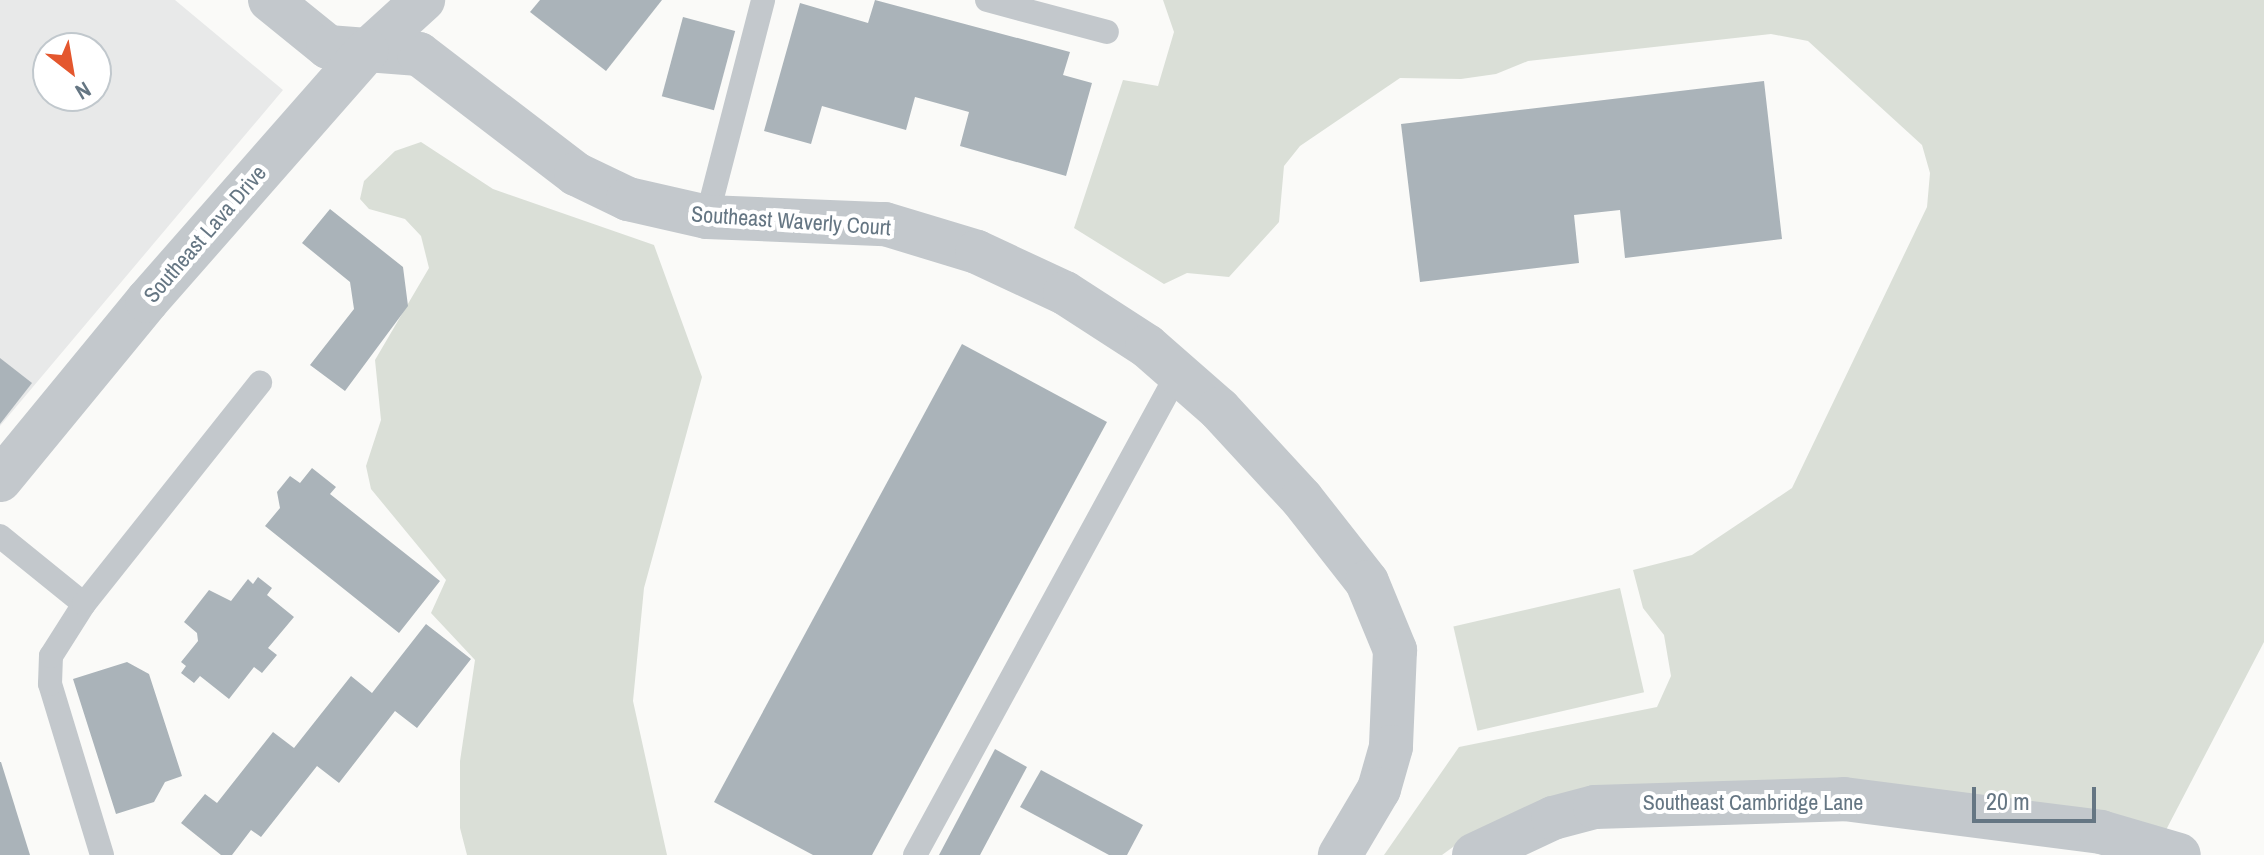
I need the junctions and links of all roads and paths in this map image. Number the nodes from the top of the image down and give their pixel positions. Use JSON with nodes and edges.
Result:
{"nodes":[{"id":1,"x":270,"y":0,"type":"edge"},
{"id":2,"x":423,"y":0,"type":"edge"},
{"id":3,"x":763,"y":0,"type":"edge"},
{"id":4,"x":987,"y":0,"type":"edge"},
{"id":5,"x":1107,"y":32,"type":"dead end"},
{"id":6,"x":367,"y":51,"type":"junction"},
{"id":7,"x":707,"y":217,"type":"junction"},
{"id":8,"x":1178,"y":373,"type":"junction"},
{"id":9,"x":260,"y":383,"type":"dead end"},
{"id":10,"x":0,"y":480,"type":"edge"},
{"id":11,"x":0,"y":536,"type":"edge"},
{"id":12,"x":84,"y":604,"type":"junction"},
{"id":13,"x":102,"y":855,"type":"edge"},
{"id":14,"x":915,"y":855,"type":"edge"},
{"id":15,"x":1340,"y":855,"type":"edge"},
{"id":16,"x":1474,"y":855,"type":"edge"},
{"id":17,"x":2179,"y":855,"type":"edge"}],
"edges":[{"from":1,"to":6,"type":"street","name":"Southeast Waverly Court"},
{"from":2,"to":6,"type":"street","name":"Southeast Lava Drive"},
{"from":3,"to":7,"type":"lane"},
{"from":4,"to":5,"type":"lane"},
{"from":6,"to":7,"type":"street","name":"Southeast Waverly Court"},
{"from":6,"to":10,"type":"street","name":"Southeast Lava Drive"},
{"from":7,"to":8,"type":"street","name":"Southeast Waverly Court"},
{"from":8,"to":14,"type":"lane"},
{"from":8,"to":15,"type":"street","name":"Southeast Waverly Court"},
{"from":9,"to":12,"type":"lane"},
{"from":11,"to":12,"type":"lane"},
{"from":12,"to":13,"type":"lane"},
{"from":16,"to":17,"type":"street","name":"Southeast Cambridge Lane"}]}
